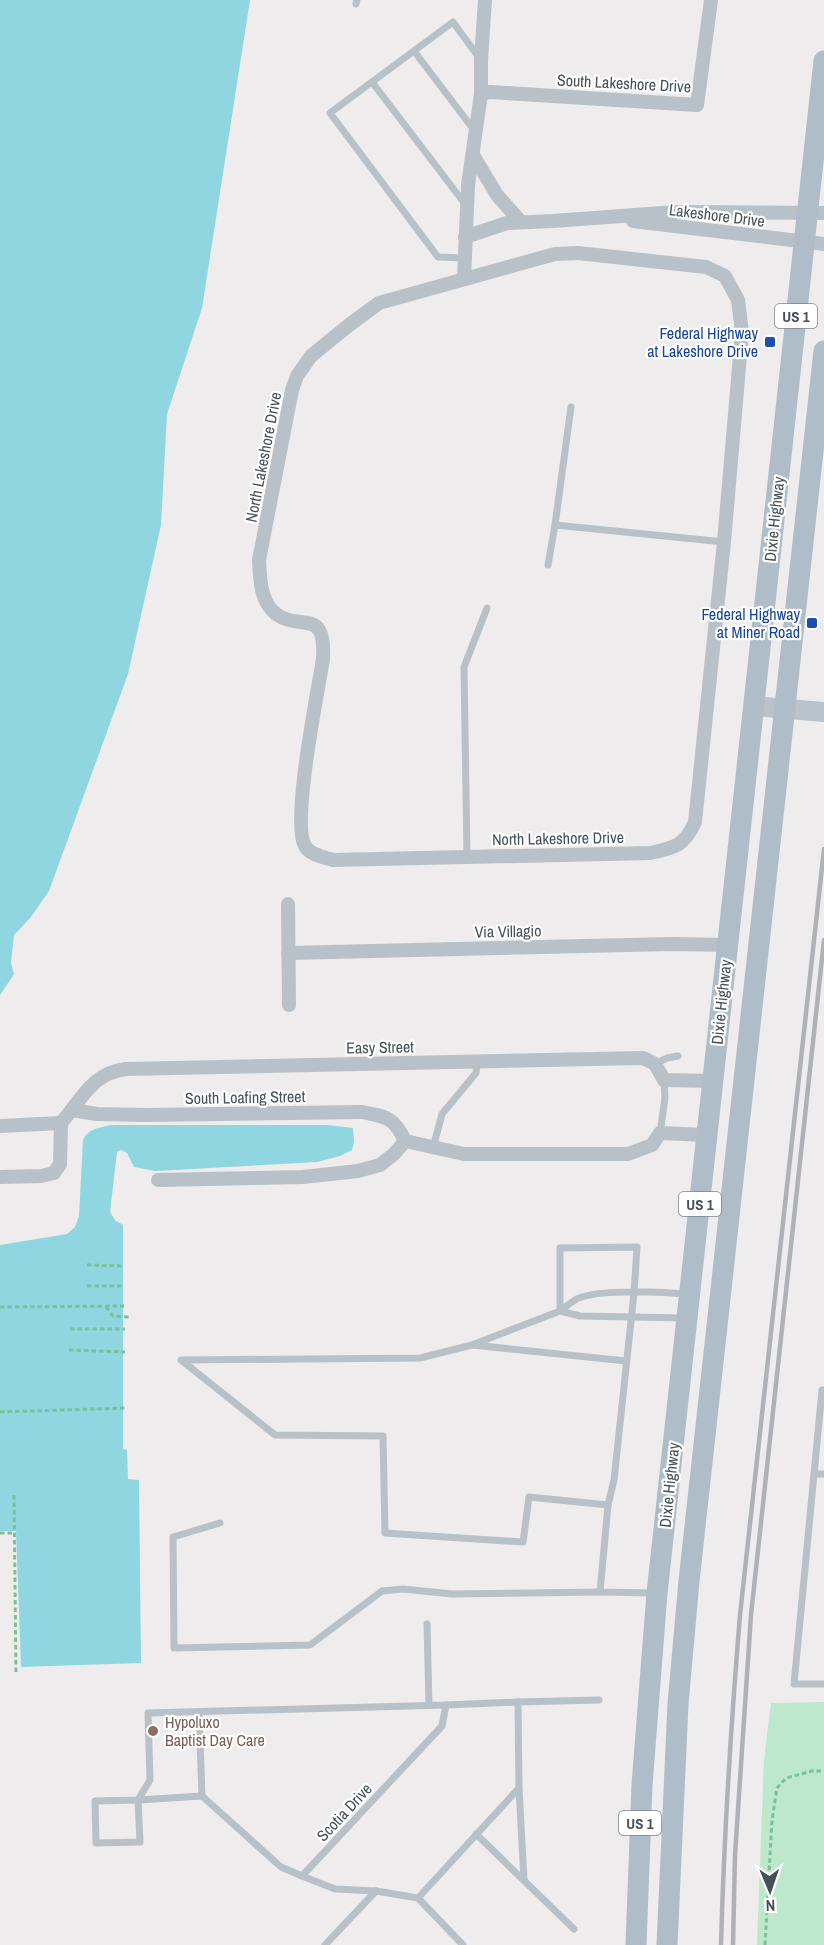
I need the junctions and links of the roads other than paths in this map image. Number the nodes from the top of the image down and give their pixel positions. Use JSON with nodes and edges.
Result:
{"nodes":[{"id":1,"x":485,"y":0,"type":"edge"},
{"id":2,"x":711,"y":0,"type":"edge"},
{"id":3,"x":414,"y":51,"type":"junction"},
{"id":4,"x":481,"y":60,"type":"junction"},
{"id":5,"x":824,"y":61,"type":"edge"},
{"id":6,"x":372,"y":82,"type":"junction"},
{"id":7,"x":481,"y":94,"type":"junction"},
{"id":8,"x":477,"y":134,"type":"junction"},
{"id":9,"x":473,"y":155,"type":"junction"},
{"id":10,"x":466,"y":207,"type":"junction"},
{"id":11,"x":816,"y":213,"type":"edge"},
{"id":12,"x":606,"y":218,"type":"junction"},
{"id":13,"x":521,"y":222,"type":"junction"},
{"id":14,"x":465,"y":237,"type":"junction"},
{"id":15,"x":814,"y":244,"type":"edge"},
{"id":16,"x":465,"y":258,"type":"junction"},
{"id":17,"x":464,"y":279,"type":"junction"},
{"id":18,"x":824,"y":351,"type":"edge"},
{"id":19,"x":570,"y":407,"type":"dead end"},
{"id":20,"x":555,"y":525,"type":"junction"},
{"id":21,"x":724,"y":542,"type":"junction"},
{"id":22,"x":548,"y":565,"type":"dead end"},
{"id":23,"x":487,"y":608,"type":"dead end"},
{"id":24,"x":754,"y":706,"type":"junction"},
{"id":25,"x":785,"y":709,"type":"junction"},
{"id":26,"x":824,"y":712,"type":"edge"},
{"id":27,"x":467,"y":856,"type":"junction"},
{"id":28,"x":288,"y":904,"type":"dead end"},
{"id":29,"x":728,"y":945,"type":"junction"},
{"id":30,"x":288,"y":953,"type":"junction"},
{"id":31,"x":289,"y":1005,"type":"dead end"},
{"id":32,"x":678,"y":1056,"type":"dead end"},
{"id":33,"x":477,"y":1062,"type":"junction"},
{"id":34,"x":655,"y":1064,"type":"junction"},
{"id":35,"x":664,"y":1080,"type":"junction"},
{"id":36,"x":713,"y":1081,"type":"junction"},
{"id":37,"x":72,"y":1110,"type":"junction"},
{"id":38,"x":61,"y":1123,"type":"junction"},
{"id":39,"x":0,"y":1126,"type":"edge"},
{"id":40,"x":660,"y":1133,"type":"junction"},
{"id":41,"x":707,"y":1135,"type":"junction"},
{"id":42,"x":405,"y":1141,"type":"junction"},
{"id":43,"x":434,"y":1149,"type":"junction"},
{"id":44,"x":0,"y":1177,"type":"edge"},
{"id":45,"x":158,"y":1180,"type":"dead end"},
{"id":46,"x":634,"y":1293,"type":"junction"},
{"id":47,"x":690,"y":1294,"type":"junction"},
{"id":48,"x":560,"y":1311,"type":"junction"},
{"id":49,"x":631,"y":1316,"type":"junction"},
{"id":50,"x":687,"y":1318,"type":"junction"},
{"id":51,"x":715,"y":1341,"type":"junction"},
{"id":52,"x":472,"y":1345,"type":"junction"},
{"id":53,"x":626,"y":1361,"type":"junction"},
{"id":54,"x":824,"y":1390,"type":"edge"},
{"id":55,"x":814,"y":1474,"type":"junction"},
{"id":56,"x":824,"y":1474,"type":"edge"},
{"id":57,"x":608,"y":1505,"type":"junction"},
{"id":58,"x":220,"y":1523,"type":"dead end"},
{"id":59,"x":600,"y":1592,"type":"junction"},
{"id":60,"x":657,"y":1593,"type":"junction"},
{"id":61,"x":427,"y":1624,"type":"dead end"},
{"id":62,"x":824,"y":1684,"type":"edge"},
{"id":63,"x":599,"y":1700,"type":"dead end"},
{"id":64,"x":518,"y":1702,"type":"junction"},
{"id":65,"x":648,"y":1702,"type":"junction"},
{"id":66,"x":446,"y":1704,"type":"junction"},
{"id":67,"x":678,"y":1704,"type":"junction"},
{"id":68,"x":429,"y":1705,"type":"junction"},
{"id":69,"x":199,"y":1712,"type":"junction"},
{"id":70,"x":519,"y":1788,"type":"junction"},
{"id":71,"x":202,"y":1796,"type":"junction"},
{"id":72,"x":138,"y":1800,"type":"junction"},
{"id":73,"x":476,"y":1834,"type":"junction"},
{"id":74,"x":302,"y":1876,"type":"junction"},
{"id":75,"x":524,"y":1880,"type":"junction"},
{"id":76,"x":376,"y":1891,"type":"junction"},
{"id":77,"x":418,"y":1898,"type":"junction"},
{"id":78,"x":574,"y":1929,"type":"dead end"},
{"id":79,"x":325,"y":1945,"type":"edge"},
{"id":80,"x":463,"y":1945,"type":"edge"},
{"id":81,"x":636,"y":1945,"type":"edge"},
{"id":82,"x":667,"y":1945,"type":"edge"}],
"edges":[{"from":1,"to":4,"type":"street"},
{"from":2,"to":7,"type":"street","name":"South Lakeshore Drive"},
{"from":3,"to":4,"type":"lane"},
{"from":3,"to":6,"type":"lane"},
{"from":3,"to":8,"type":"lane"},
{"from":4,"to":7,"type":"street"},
{"from":5,"to":11,"type":"main road","name":"Dixie Highway","number":"US 1"},
{"from":6,"to":10,"type":"lane"},
{"from":6,"to":16,"type":"lane"},
{"from":7,"to":8,"type":"street"},
{"from":8,"to":9,"type":"street"},
{"from":9,"to":10,"type":"street"},
{"from":9,"to":13,"type":"street"},
{"from":10,"to":14,"type":"street"},
{"from":11,"to":12,"type":"street","name":"Lakeshore Drive"},
{"from":11,"to":15,"type":"main road","name":"Dixie Highway","number":"US 1"},
{"from":12,"to":13,"type":"street","name":"Lakeshore Drive"},
{"from":12,"to":15,"type":"street","name":"Lakeshore Drive"},
{"from":13,"to":14,"type":"street","name":"Lakeshore Drive"},
{"from":14,"to":16,"type":"street"},
{"from":15,"to":24,"type":"main road","name":"Dixie Highway","number":"US 1"},
{"from":16,"to":17,"type":"street"},
{"from":17,"to":21,"type":"street","name":"North Lakeshore Drive"},
{"from":17,"to":27,"type":"street","name":"North Lakeshore Drive"},
{"from":18,"to":25,"type":"main road","name":"Dixie Highway","number":"US 1"},
{"from":19,"to":20,"type":"lane"},
{"from":20,"to":21,"type":"lane"},
{"from":20,"to":22,"type":"lane"},
{"from":21,"to":27,"type":"street","name":"North Lakeshore Drive"},
{"from":23,"to":27,"type":"lane"},
{"from":24,"to":25,"type":"street"},
{"from":24,"to":29,"type":"main road","name":"Dixie Highway","number":"US 1"},
{"from":25,"to":26,"type":"street"},
{"from":25,"to":51,"type":"main road","name":"Dixie Highway","number":"US 1"},
{"from":28,"to":30,"type":"street"},
{"from":29,"to":30,"type":"street","name":"Via Villagio"},
{"from":29,"to":36,"type":"main road","name":"Dixie Highway","number":"US 1"},
{"from":30,"to":31,"type":"street"},
{"from":32,"to":34,"type":"lane"},
{"from":33,"to":34,"type":"street","name":"Easy Street"},
{"from":33,"to":37,"type":"street","name":"Easy Street"},
{"from":33,"to":43,"type":"lane"},
{"from":34,"to":35,"type":"street"},
{"from":35,"to":36,"type":"street"},
{"from":35,"to":40,"type":"lane"},
{"from":36,"to":41,"type":"main road","name":"Dixie Highway","number":"US 1"},
{"from":37,"to":38,"type":"street","name":"Easy Street"},
{"from":37,"to":42,"type":"street","name":"South Loafing Street"},
{"from":38,"to":39,"type":"street"},
{"from":38,"to":44,"type":"street"},
{"from":40,"to":41,"type":"street"},
{"from":40,"to":43,"type":"street"},
{"from":41,"to":47,"type":"main road","name":"Dixie Highway","number":"US 1"},
{"from":42,"to":43,"type":"street"},
{"from":42,"to":45,"type":"street"},
{"from":46,"to":47,"type":"lane"},
{"from":46,"to":48,"type":"lane"},
{"from":46,"to":48,"type":"lane"},
{"from":46,"to":49,"type":"lane"},
{"from":47,"to":50,"type":"main road","name":"Dixie Highway","number":"US 1"},
{"from":47,"to":51,"type":"main road"},
{"from":48,"to":49,"type":"lane"},
{"from":48,"to":52,"type":"lane"},
{"from":49,"to":50,"type":"lane"},
{"from":49,"to":53,"type":"lane"},
{"from":50,"to":60,"type":"main road","name":"Dixie Highway","number":"US 1"},
{"from":51,"to":67,"type":"main road","name":"Dixie Highway","number":"US 1"},
{"from":52,"to":53,"type":"lane"},
{"from":52,"to":57,"type":"lane"},
{"from":53,"to":57,"type":"lane"},
{"from":54,"to":55,"type":"lane"},
{"from":55,"to":56,"type":"lane"},
{"from":55,"to":62,"type":"lane"},
{"from":57,"to":59,"type":"lane"},
{"from":58,"to":59,"type":"lane"},
{"from":59,"to":60,"type":"lane"},
{"from":60,"to":65,"type":"main road","name":"Dixie Highway","number":"US 1"},
{"from":61,"to":68,"type":"lane"},
{"from":63,"to":64,"type":"lane"},
{"from":64,"to":66,"type":"lane"},
{"from":64,"to":70,"type":"lane"},
{"from":65,"to":67,"type":"main road"},
{"from":65,"to":81,"type":"main road","name":"Dixie Highway","number":"US 1"},
{"from":66,"to":68,"type":"lane"},
{"from":66,"to":74,"type":"lane","name":"Scotia Drive"},
{"from":67,"to":82,"type":"main road","name":"Dixie Highway","number":"US 1"},
{"from":68,"to":69,"type":"lane"},
{"from":69,"to":71,"type":"lane"},
{"from":69,"to":72,"type":"lane"},
{"from":70,"to":73,"type":"lane"},
{"from":70,"to":75,"type":"lane"},
{"from":71,"to":72,"type":"lane"},
{"from":71,"to":74,"type":"lane"},
{"from":72,"to":72,"type":"lane"},
{"from":73,"to":75,"type":"lane"},
{"from":73,"to":77,"type":"lane"},
{"from":74,"to":76,"type":"lane"},
{"from":75,"to":78,"type":"lane"},
{"from":76,"to":77,"type":"lane"},
{"from":76,"to":79,"type":"lane"},
{"from":77,"to":80,"type":"lane"}]}
